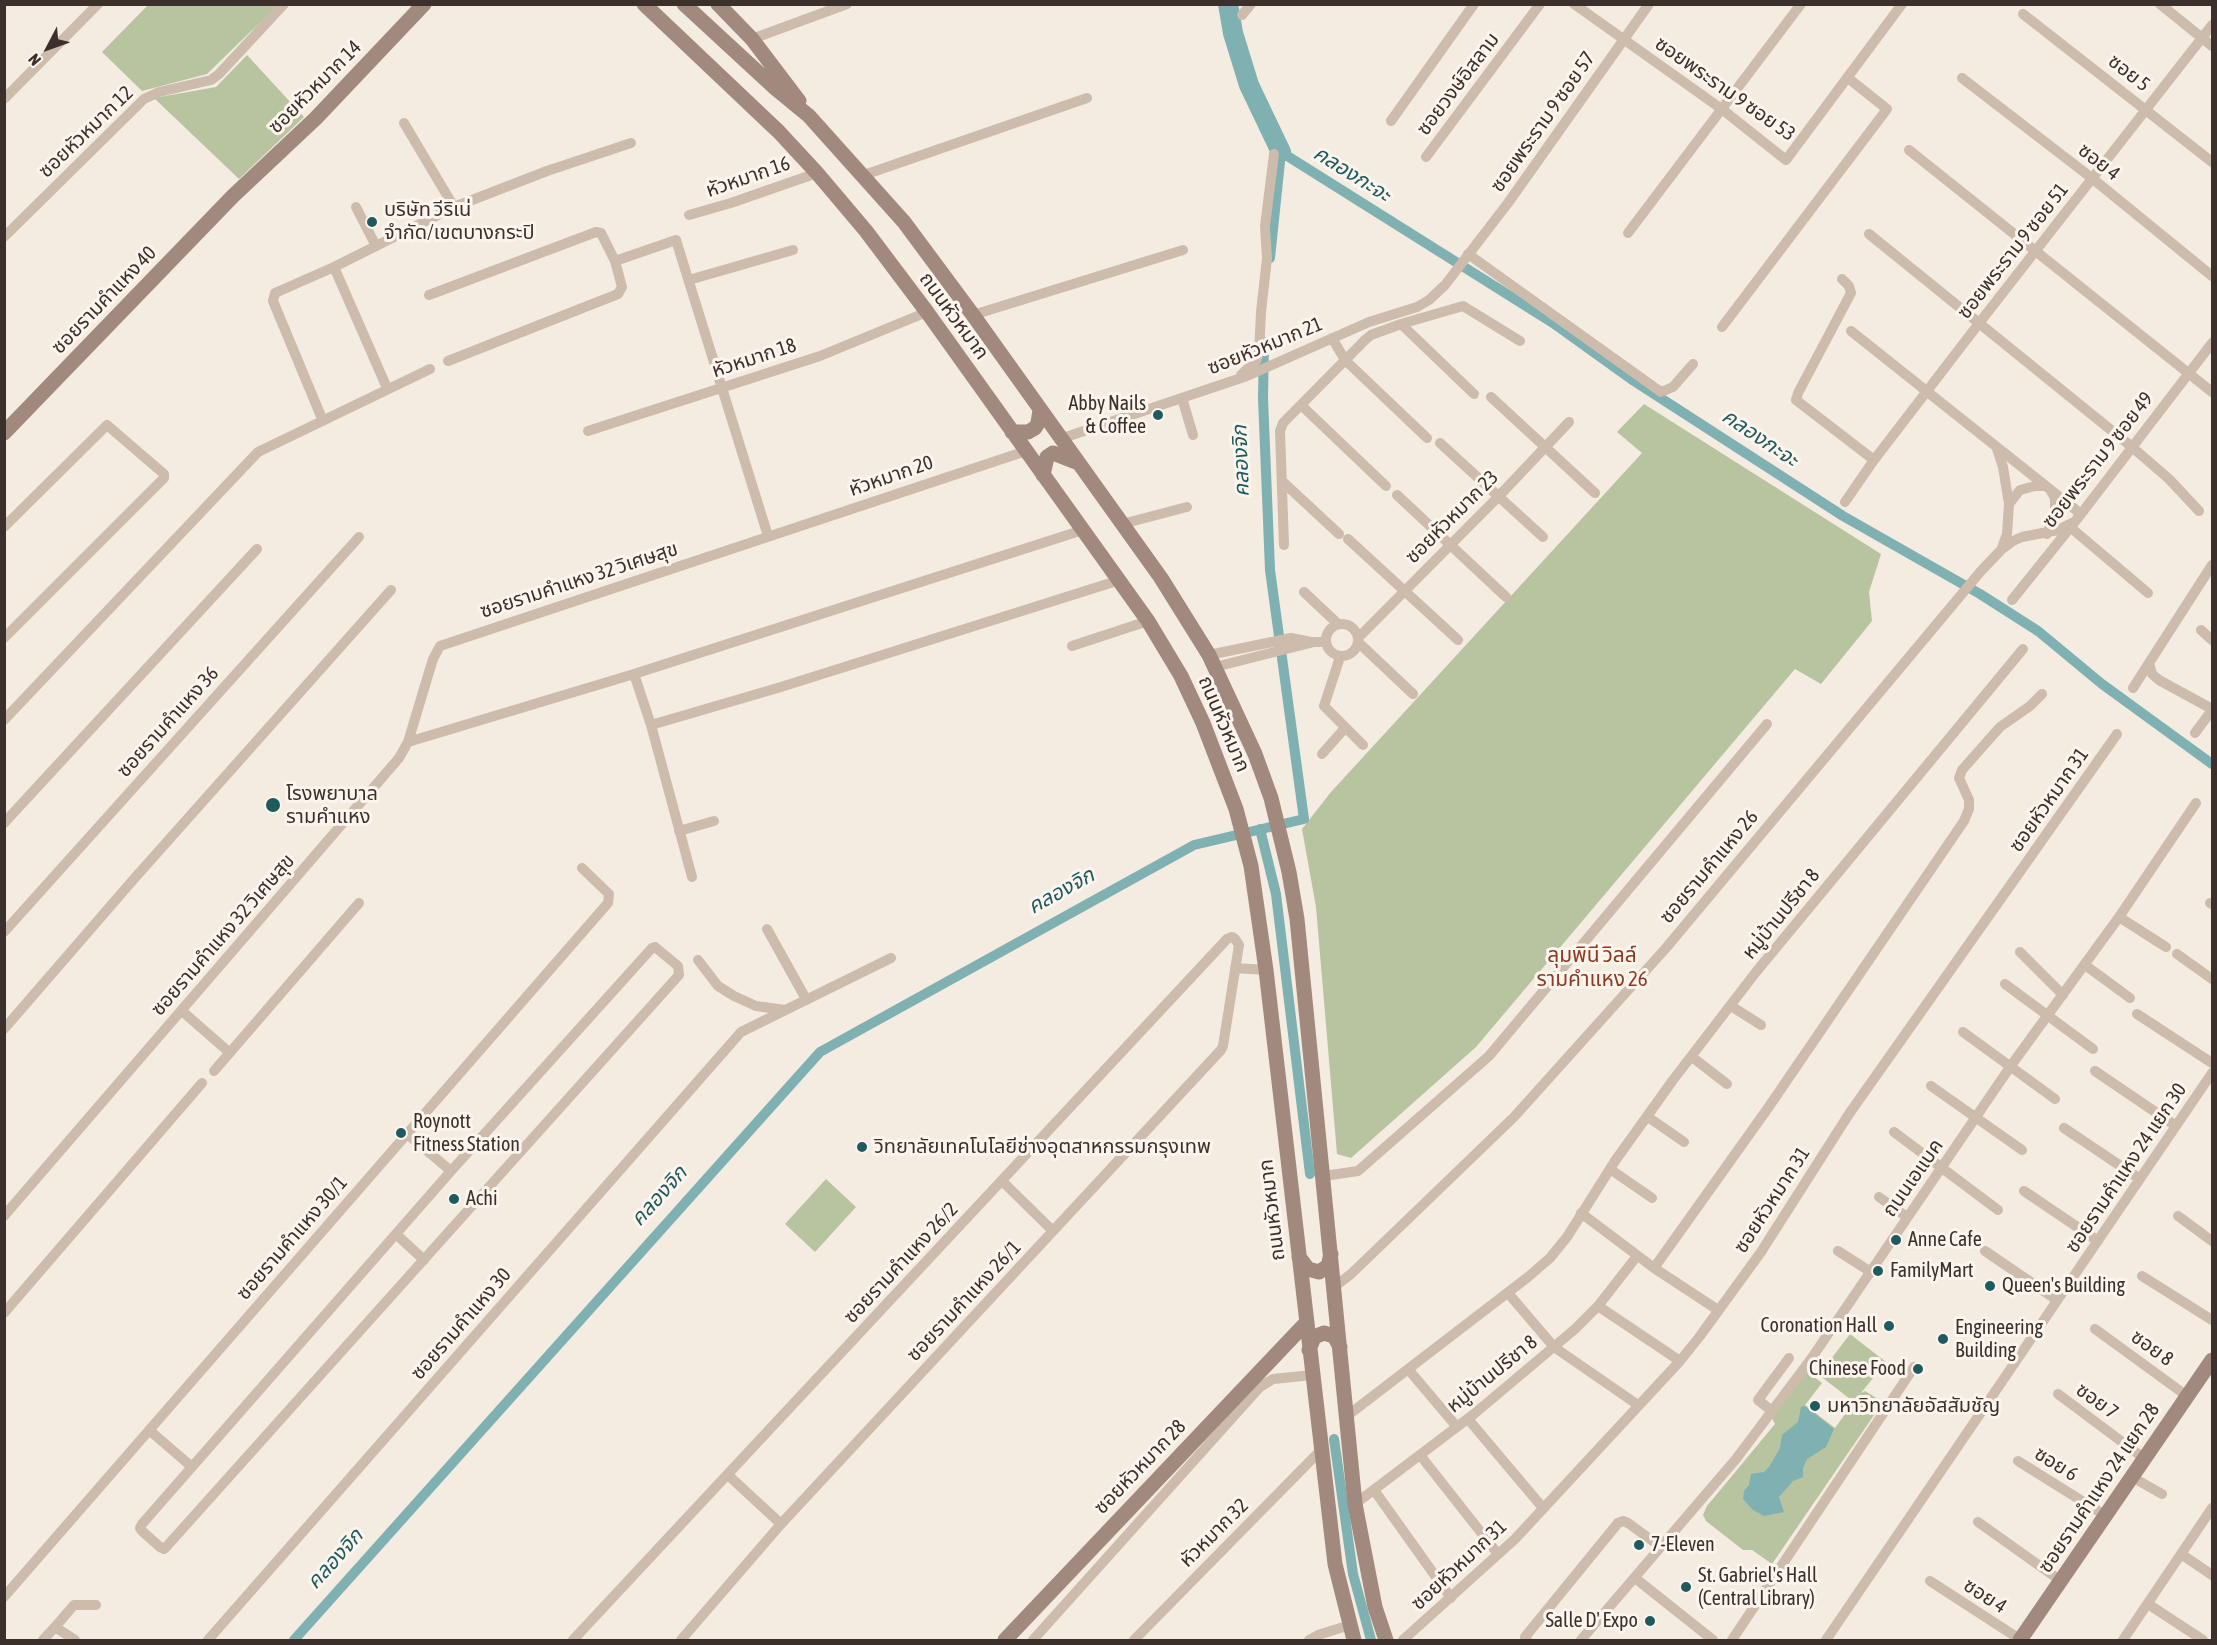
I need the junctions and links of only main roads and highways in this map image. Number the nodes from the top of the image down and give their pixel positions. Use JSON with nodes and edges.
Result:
{"nodes":[{"id":1,"x":424,"y":4,"type":"edge"},
{"id":2,"x":644,"y":4,"type":"edge"},
{"id":3,"x":684,"y":4,"type":"edge"},
{"id":4,"x":693,"y":4,"type":"edge"},
{"id":5,"x":718,"y":4,"type":"edge"},
{"id":6,"x":713,"y":31,"type":"junction"},
{"id":7,"x":809,"y":116,"type":"junction"},
{"id":8,"x":233,"y":196,"type":"joint"},
{"id":9,"x":1040,"y":410,"type":"junction"},
{"id":10,"x":1012,"y":432,"type":"junction"},
{"id":11,"x":4,"y":433,"type":"edge"},
{"id":12,"x":1076,"y":462,"type":"junction"},
{"id":13,"x":1043,"y":475,"type":"junction"},
{"id":14,"x":1331,"y":1254,"type":"junction"},
{"id":15,"x":1299,"y":1257,"type":"junction"},
{"id":16,"x":1306,"y":1323,"type":"junction"},
{"id":17,"x":1340,"y":1348,"type":"junction"},
{"id":18,"x":1309,"y":1350,"type":"junction"},
{"id":19,"x":2212,"y":1360,"type":"edge"},
{"id":20,"x":2020,"y":1640,"type":"edge"},
{"id":21,"x":1005,"y":1641,"type":"edge"},
{"id":22,"x":1354,"y":1641,"type":"edge"},
{"id":23,"x":1386,"y":1641,"type":"edge"}],
"edges":[{"from":1,"to":8,"type":"main road","name":"ซอยหัวหมาก 14"},
{"from":2,"to":10,"type":"main road","name":"ถนนหัวหมาก"},
{"from":3,"to":6,"type":"main road","name":"ถนนหัวหมาก"},
{"from":4,"to":6,"type":"main road"},
{"from":5,"to":7,"type":"main road"},
{"from":6,"to":7,"type":"main road","name":"ถนนหัวหมาก"},
{"from":7,"to":9,"type":"main road","name":"ถนนหัวหมาก"},
{"from":8,"to":11,"type":"main road","name":"ซอยรามคำแหง 40"},
{"from":9,"to":10,"type":"main road"},
{"from":9,"to":12,"type":"main road","name":"ถนนหัวหมาก"},
{"from":10,"to":13,"type":"main road","name":"ถนนหัวหมาก"},
{"from":12,"to":13,"type":"main road"},
{"from":12,"to":14,"type":"main road","name":"ถนนหัวหมาก"},
{"from":13,"to":15,"type":"main road","name":"ถนนหัวหมาก"},
{"from":14,"to":15,"type":"main road"},
{"from":14,"to":17,"type":"main road","name":"ถนนหัวหมาก"},
{"from":15,"to":16,"type":"main road","name":"ถนนหัวหมาก"},
{"from":16,"to":18,"type":"main road","name":"ถนนหัวหมาก"},
{"from":16,"to":21,"type":"main road","name":"ซอยหัวหมาก 28"},
{"from":17,"to":18,"type":"main road"},
{"from":17,"to":23,"type":"main road","name":"ถนนหัวหมาก"},
{"from":18,"to":22,"type":"main road","name":"ถนนหัวหมาก"},
{"from":19,"to":20,"type":"main road","name":"ซอยรามคำแหง 24 แยก 28"}]}
